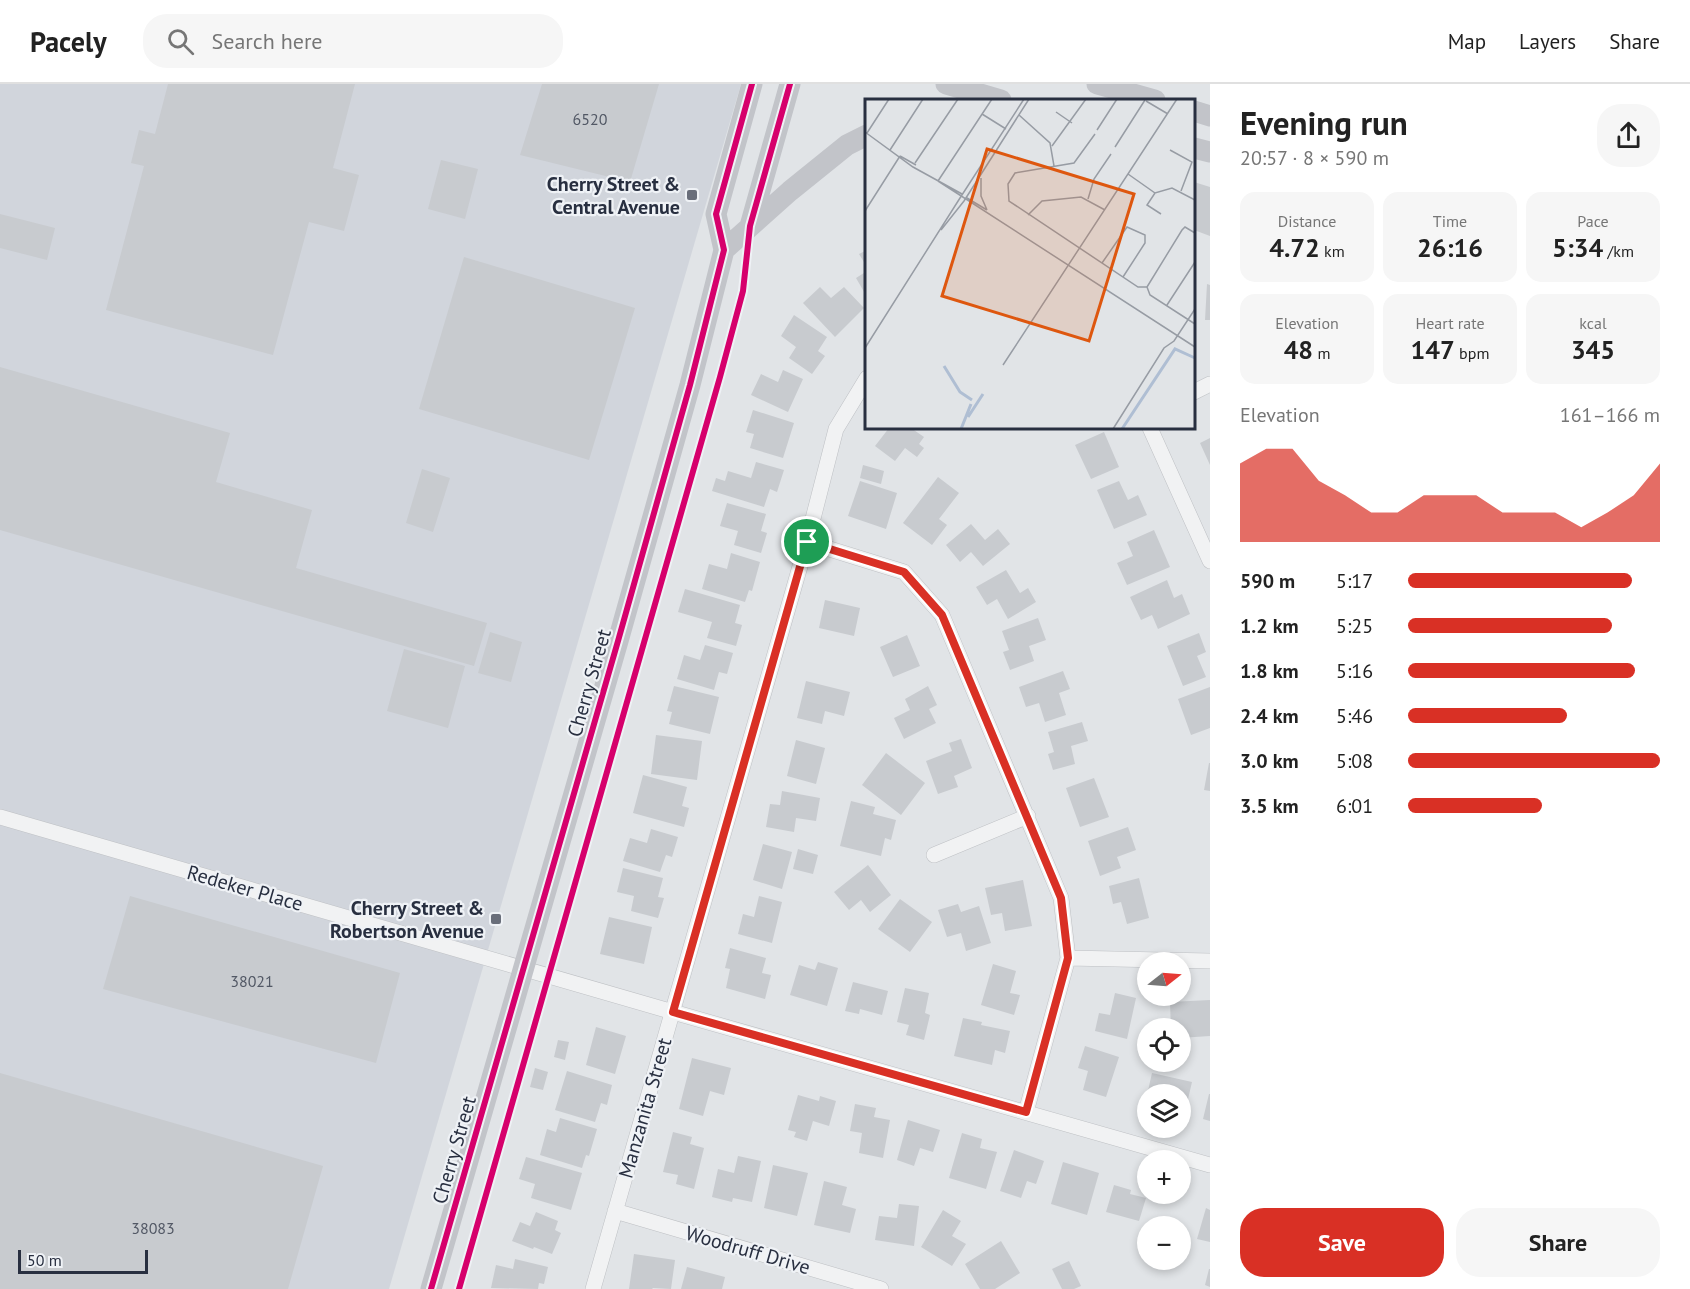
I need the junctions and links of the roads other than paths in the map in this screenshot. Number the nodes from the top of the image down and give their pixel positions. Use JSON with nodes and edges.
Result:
{"nodes":[{"id":1,"x":789,"y":84,"type":"edge"},
{"id":2,"x":946,"y":84,"type":"edge"},
{"id":3,"x":1097,"y":84,"type":"edge"},
{"id":4,"x":748,"y":90,"type":"edge"},
{"id":5,"x":998,"y":99,"type":"edge"},
{"id":6,"x":1151,"y":99,"type":"edge"},
{"id":7,"x":1195,"y":111,"type":"edge"},
{"id":8,"x":1210,"y":116,"type":"edge"},
{"id":9,"x":865,"y":136,"type":"edge"},
{"id":10,"x":1195,"y":148,"type":"edge"},
{"id":11,"x":1210,"y":152,"type":"edge"},
{"id":12,"x":750,"y":226,"type":"junction"},
{"id":13,"x":724,"y":250,"type":"junction"},
{"id":14,"x":865,"y":381,"type":"edge"},
{"id":15,"x":1210,"y":384,"type":"edge"},
{"id":16,"x":1195,"y":392,"type":"edge"},
{"id":17,"x":1150,"y":429,"type":"edge"},
{"id":18,"x":807,"y":542,"type":"junction"},
{"id":19,"x":1210,"y":561,"type":"edge"},
{"id":20,"x":1028,"y":816,"type":"junction"},
{"id":21,"x":0,"y":817,"type":"edge"},
{"id":22,"x":934,"y":855,"type":"dead end"},
{"id":23,"x":1068,"y":958,"type":"junction"},
{"id":24,"x":1210,"y":961,"type":"edge"},
{"id":25,"x":524,"y":969,"type":"junction"},
{"id":26,"x":673,"y":1012,"type":"junction"},
{"id":27,"x":1026,"y":1112,"type":"junction"},
{"id":28,"x":1210,"y":1165,"type":"edge"},
{"id":29,"x":615,"y":1211,"type":"junction"},
{"id":30,"x":431,"y":1289,"type":"edge"},
{"id":31,"x":593,"y":1289,"type":"edge"},
{"id":32,"x":881,"y":1289,"type":"edge"}],
"edges":[{"from":1,"to":12,"type":"street"},
{"from":2,"to":5,"type":"street"},
{"from":3,"to":6,"type":"street"},
{"from":4,"to":13,"type":"street","name":"Cherry Street"},
{"from":7,"to":8,"type":"street"},
{"from":9,"to":12,"type":"street"},
{"from":10,"to":11,"type":"street"},
{"from":12,"to":13,"type":"street"},
{"from":13,"to":25,"type":"street","name":"Cherry Street"},
{"from":14,"to":18,"type":"street","name":"Manzanita Street"},
{"from":15,"to":16,"type":"street"},
{"from":17,"to":19,"type":"street"},
{"from":18,"to":20,"type":"street"},
{"from":18,"to":26,"type":"street","name":"Manzanita Street"},
{"from":20,"to":22,"type":"street"},
{"from":20,"to":23,"type":"street"},
{"from":21,"to":25,"type":"street","name":"Redeker Place"},
{"from":23,"to":24,"type":"street"},
{"from":23,"to":27,"type":"street"},
{"from":25,"to":26,"type":"street","name":"Redeker Place"},
{"from":25,"to":30,"type":"street","name":"Cherry Street"},
{"from":26,"to":27,"type":"street","name":"Redeker Place"},
{"from":26,"to":29,"type":"street","name":"Manzanita Street"},
{"from":27,"to":28,"type":"street","name":"Redeker Place"},
{"from":29,"to":31,"type":"street","name":"Manzanita Street"},
{"from":29,"to":32,"type":"street","name":"Woodruff Drive"}]}
